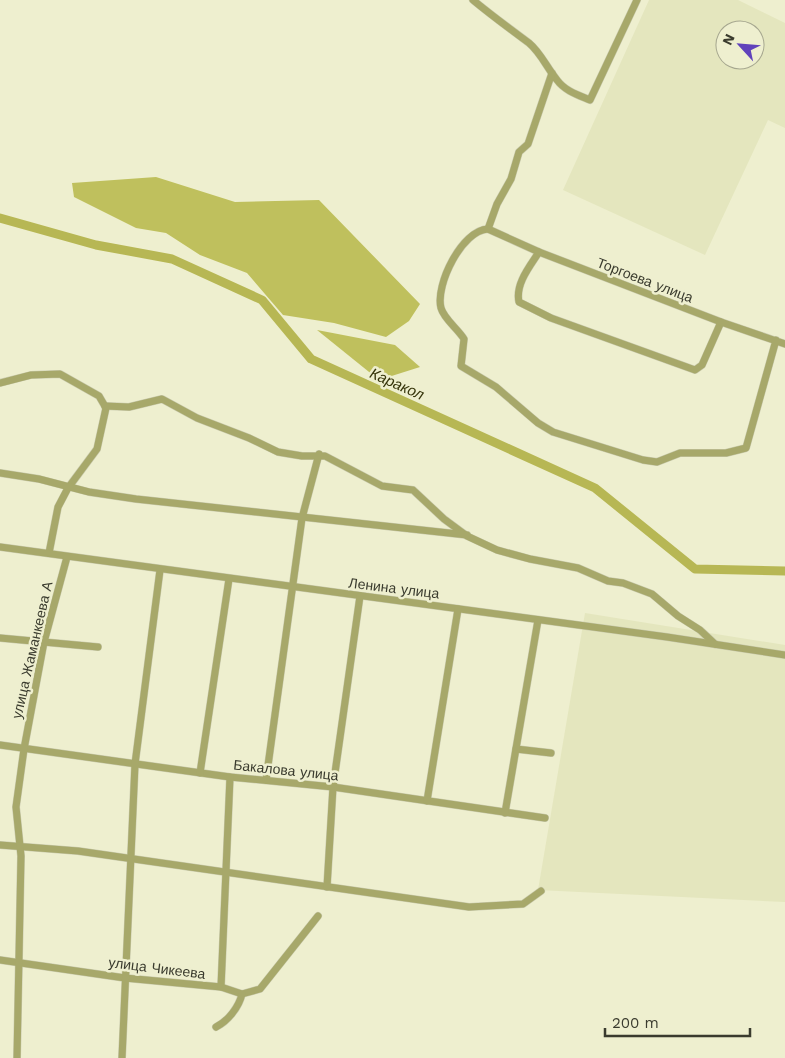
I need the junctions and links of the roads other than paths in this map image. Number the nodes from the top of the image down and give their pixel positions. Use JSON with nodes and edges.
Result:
{"nodes":[{"id":1,"x":473,"y":0,"type":"edge"},
{"id":2,"x":637,"y":0,"type":"edge"},
{"id":3,"x":552,"y":74,"type":"junction"},
{"id":4,"x":488,"y":229,"type":"junction"},
{"id":5,"x":539,"y":252,"type":"junction"},
{"id":6,"x":722,"y":322,"type":"junction"},
{"id":7,"x":776,"y":340,"type":"junction"},
{"id":8,"x":785,"y":344,"type":"edge"},
{"id":9,"x":0,"y":383,"type":"edge"},
{"id":10,"x":105,"y":406,"type":"junction"},
{"id":11,"x":319,"y":454,"type":"junction"},
{"id":12,"x":0,"y":473,"type":"edge"},
{"id":13,"x":68,"y":488,"type":"junction"},
{"id":14,"x":302,"y":518,"type":"junction"},
{"id":15,"x":467,"y":536,"type":"junction"},
{"id":16,"x":0,"y":547,"type":"edge"},
{"id":17,"x":49,"y":553,"type":"junction"},
{"id":18,"x":67,"y":557,"type":"junction"},
{"id":19,"x":160,"y":570,"type":"junction"},
{"id":20,"x":229,"y":579,"type":"junction"},
{"id":21,"x":294,"y":588,"type":"junction"},
{"id":22,"x":360,"y":596,"type":"junction"},
{"id":23,"x":458,"y":609,"type":"junction"},
{"id":24,"x":538,"y":620,"type":"junction"},
{"id":25,"x":0,"y":638,"type":"edge"},
{"id":26,"x":44,"y":642,"type":"junction"},
{"id":27,"x":715,"y":644,"type":"junction"},
{"id":28,"x":98,"y":647,"type":"dead end"},
{"id":29,"x":785,"y":655,"type":"edge"},
{"id":30,"x":0,"y":745,"type":"edge"},
{"id":31,"x":24,"y":749,"type":"junction"},
{"id":32,"x":516,"y":749,"type":"junction"},
{"id":33,"x":551,"y":753,"type":"dead end"},
{"id":34,"x":135,"y":764,"type":"junction"},
{"id":35,"x":200,"y":773,"type":"junction"},
{"id":36,"x":230,"y":777,"type":"junction"},
{"id":37,"x":266,"y":780,"type":"junction"},
{"id":38,"x":333,"y":787,"type":"junction"},
{"id":39,"x":427,"y":801,"type":"junction"},
{"id":40,"x":505,"y":812,"type":"junction"},
{"id":41,"x":545,"y":818,"type":"dead end"},
{"id":42,"x":0,"y":845,"type":"edge"},
{"id":43,"x":18,"y":846,"type":"junction"},
{"id":44,"x":131,"y":860,"type":"junction"},
{"id":45,"x":225,"y":873,"type":"junction"},
{"id":46,"x":327,"y":887,"type":"junction"},
{"id":47,"x":541,"y":891,"type":"dead end"},
{"id":48,"x":318,"y":916,"type":"dead end"},
{"id":49,"x":0,"y":960,"type":"edge"},
{"id":50,"x":17,"y":963,"type":"junction"},
{"id":51,"x":125,"y":978,"type":"junction"},
{"id":52,"x":221,"y":987,"type":"junction"},
{"id":53,"x":242,"y":994,"type":"junction"},
{"id":54,"x":216,"y":1027,"type":"dead end"},
{"id":55,"x":17,"y":1058,"type":"edge"},
{"id":56,"x":122,"y":1058,"type":"edge"}],
"edges":[{"from":1,"to":3,"type":"street"},
{"from":2,"to":3,"type":"street"},
{"from":3,"to":4,"type":"street"},
{"from":4,"to":5,"type":"street","name":"Торгоева улица"},
{"from":4,"to":7,"type":"street"},
{"from":5,"to":6,"type":"street","name":"Торгоева улица"},
{"from":5,"to":6,"type":"street"},
{"from":6,"to":7,"type":"street","name":"Торгоева улица"},
{"from":7,"to":8,"type":"street","name":"Торгоева улица"},
{"from":9,"to":10,"type":"street"},
{"from":10,"to":11,"type":"street"},
{"from":10,"to":13,"type":"street"},
{"from":11,"to":14,"type":"street"},
{"from":11,"to":15,"type":"street"},
{"from":12,"to":13,"type":"street"},
{"from":13,"to":14,"type":"street"},
{"from":13,"to":17,"type":"street"},
{"from":14,"to":15,"type":"street"},
{"from":14,"to":21,"type":"street"},
{"from":15,"to":27,"type":"street"},
{"from":16,"to":17,"type":"street","name":"Ленина улица"},
{"from":17,"to":18,"type":"street","name":"Ленина улица"},
{"from":18,"to":19,"type":"street","name":"Ленина улица"},
{"from":18,"to":26,"type":"street","name":"улица Жаманкеева А"},
{"from":19,"to":20,"type":"street","name":"Ленина улица"},
{"from":19,"to":34,"type":"street"},
{"from":20,"to":21,"type":"street","name":"Ленина улица"},
{"from":20,"to":35,"type":"street"},
{"from":21,"to":22,"type":"street","name":"Ленина улица"},
{"from":21,"to":37,"type":"street"},
{"from":22,"to":23,"type":"street","name":"Ленина улица"},
{"from":22,"to":38,"type":"street"},
{"from":23,"to":24,"type":"street","name":"Ленина улица"},
{"from":23,"to":39,"type":"street"},
{"from":24,"to":27,"type":"street","name":"Ленина улица"},
{"from":24,"to":32,"type":"street"},
{"from":25,"to":26,"type":"street"},
{"from":26,"to":28,"type":"street"},
{"from":26,"to":31,"type":"street","name":"улица Жаманкеева А"},
{"from":27,"to":29,"type":"street","name":"Ленина улица"},
{"from":30,"to":31,"type":"street","name":"Бакалова улица"},
{"from":31,"to":34,"type":"street","name":"Бакалова улица"},
{"from":31,"to":43,"type":"street","name":"улица Жаманкеева А"},
{"from":32,"to":33,"type":"street"},
{"from":32,"to":40,"type":"street"},
{"from":34,"to":35,"type":"street","name":"Бакалова улица"},
{"from":34,"to":44,"type":"street"},
{"from":35,"to":36,"type":"street","name":"Бакалова улица"},
{"from":36,"to":37,"type":"street","name":"Бакалова улица"},
{"from":36,"to":45,"type":"street","name":"улица Чикеева"},
{"from":37,"to":38,"type":"street","name":"Бакалова улица"},
{"from":38,"to":39,"type":"street","name":"Бакалова улица"},
{"from":38,"to":46,"type":"street"},
{"from":39,"to":40,"type":"street","name":"Бакалова улица"},
{"from":40,"to":41,"type":"street","name":"Бакалова улица"},
{"from":42,"to":43,"type":"street"},
{"from":43,"to":44,"type":"street"},
{"from":43,"to":50,"type":"street","name":"улица Жаманкеева А"},
{"from":44,"to":45,"type":"street"},
{"from":44,"to":51,"type":"street"},
{"from":45,"to":46,"type":"street"},
{"from":45,"to":52,"type":"street","name":"улица Чикеева"},
{"from":46,"to":47,"type":"street"},
{"from":48,"to":53,"type":"street"},
{"from":49,"to":50,"type":"street","name":"улица Чикеева"},
{"from":50,"to":51,"type":"street","name":"улица Чикеева"},
{"from":50,"to":55,"type":"street","name":"улица Жаманкеева А"},
{"from":51,"to":52,"type":"street","name":"улица Чикеева"},
{"from":51,"to":56,"type":"street"},
{"from":52,"to":53,"type":"street"},
{"from":53,"to":54,"type":"street"}]}
